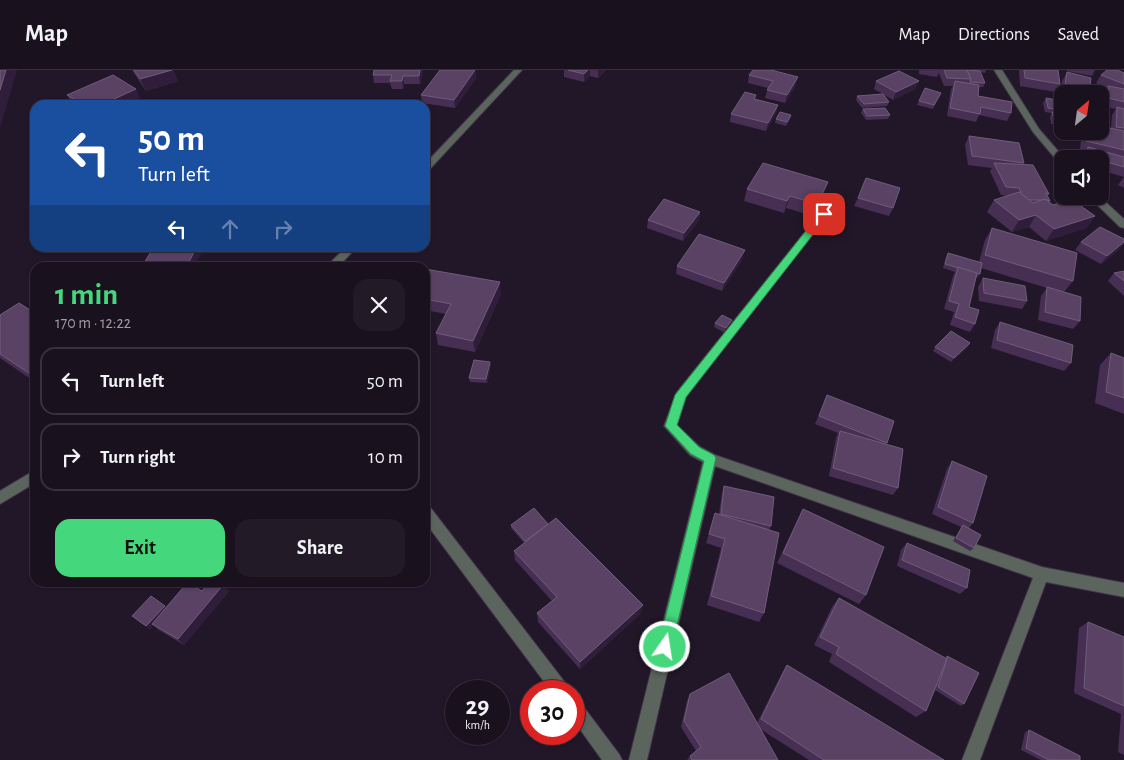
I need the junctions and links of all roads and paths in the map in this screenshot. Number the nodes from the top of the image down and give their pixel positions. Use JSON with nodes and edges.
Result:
{"nodes":[{"id":1,"x":518,"y":70,"type":"edge"},
{"id":2,"x":998,"y":70,"type":"edge"},
{"id":3,"x":1054,"y":151,"type":"edge"},
{"id":4,"x":430,"y":164,"type":"edge"},
{"id":5,"x":1103,"y":205,"type":"edge"},
{"id":6,"x":824,"y":214,"type":"dead end"},
{"id":7,"x":1124,"y":225,"type":"edge"},
{"id":8,"x":347,"y":252,"type":"edge"},
{"id":9,"x":336,"y":262,"type":"edge"},
{"id":10,"x":710,"y":458,"type":"junction"},
{"id":11,"x":30,"y":479,"type":"edge"},
{"id":12,"x":0,"y":498,"type":"edge"},
{"id":13,"x":430,"y":518,"type":"edge"},
{"id":14,"x":1042,"y":574,"type":"junction"},
{"id":15,"x":1124,"y":590,"type":"edge"},
{"id":16,"x":553,"y":680,"type":"edge"},
{"id":17,"x":585,"y":723,"type":"edge"},
{"id":18,"x":613,"y":760,"type":"edge"},
{"id":19,"x":638,"y":760,"type":"edge"},
{"id":20,"x":971,"y":760,"type":"edge"}],
"edges":[{"from":1,"to":4,"type":"street"},
{"from":2,"to":3,"type":"street"},
{"from":5,"to":7,"type":"street"},
{"from":6,"to":10,"type":"street"},
{"from":8,"to":9,"type":"street"},
{"from":10,"to":14,"type":"street"},
{"from":10,"to":19,"type":"street"},
{"from":11,"to":12,"type":"street"},
{"from":13,"to":16,"type":"street"},
{"from":14,"to":15,"type":"street"},
{"from":14,"to":20,"type":"street"},
{"from":17,"to":18,"type":"street"}]}
